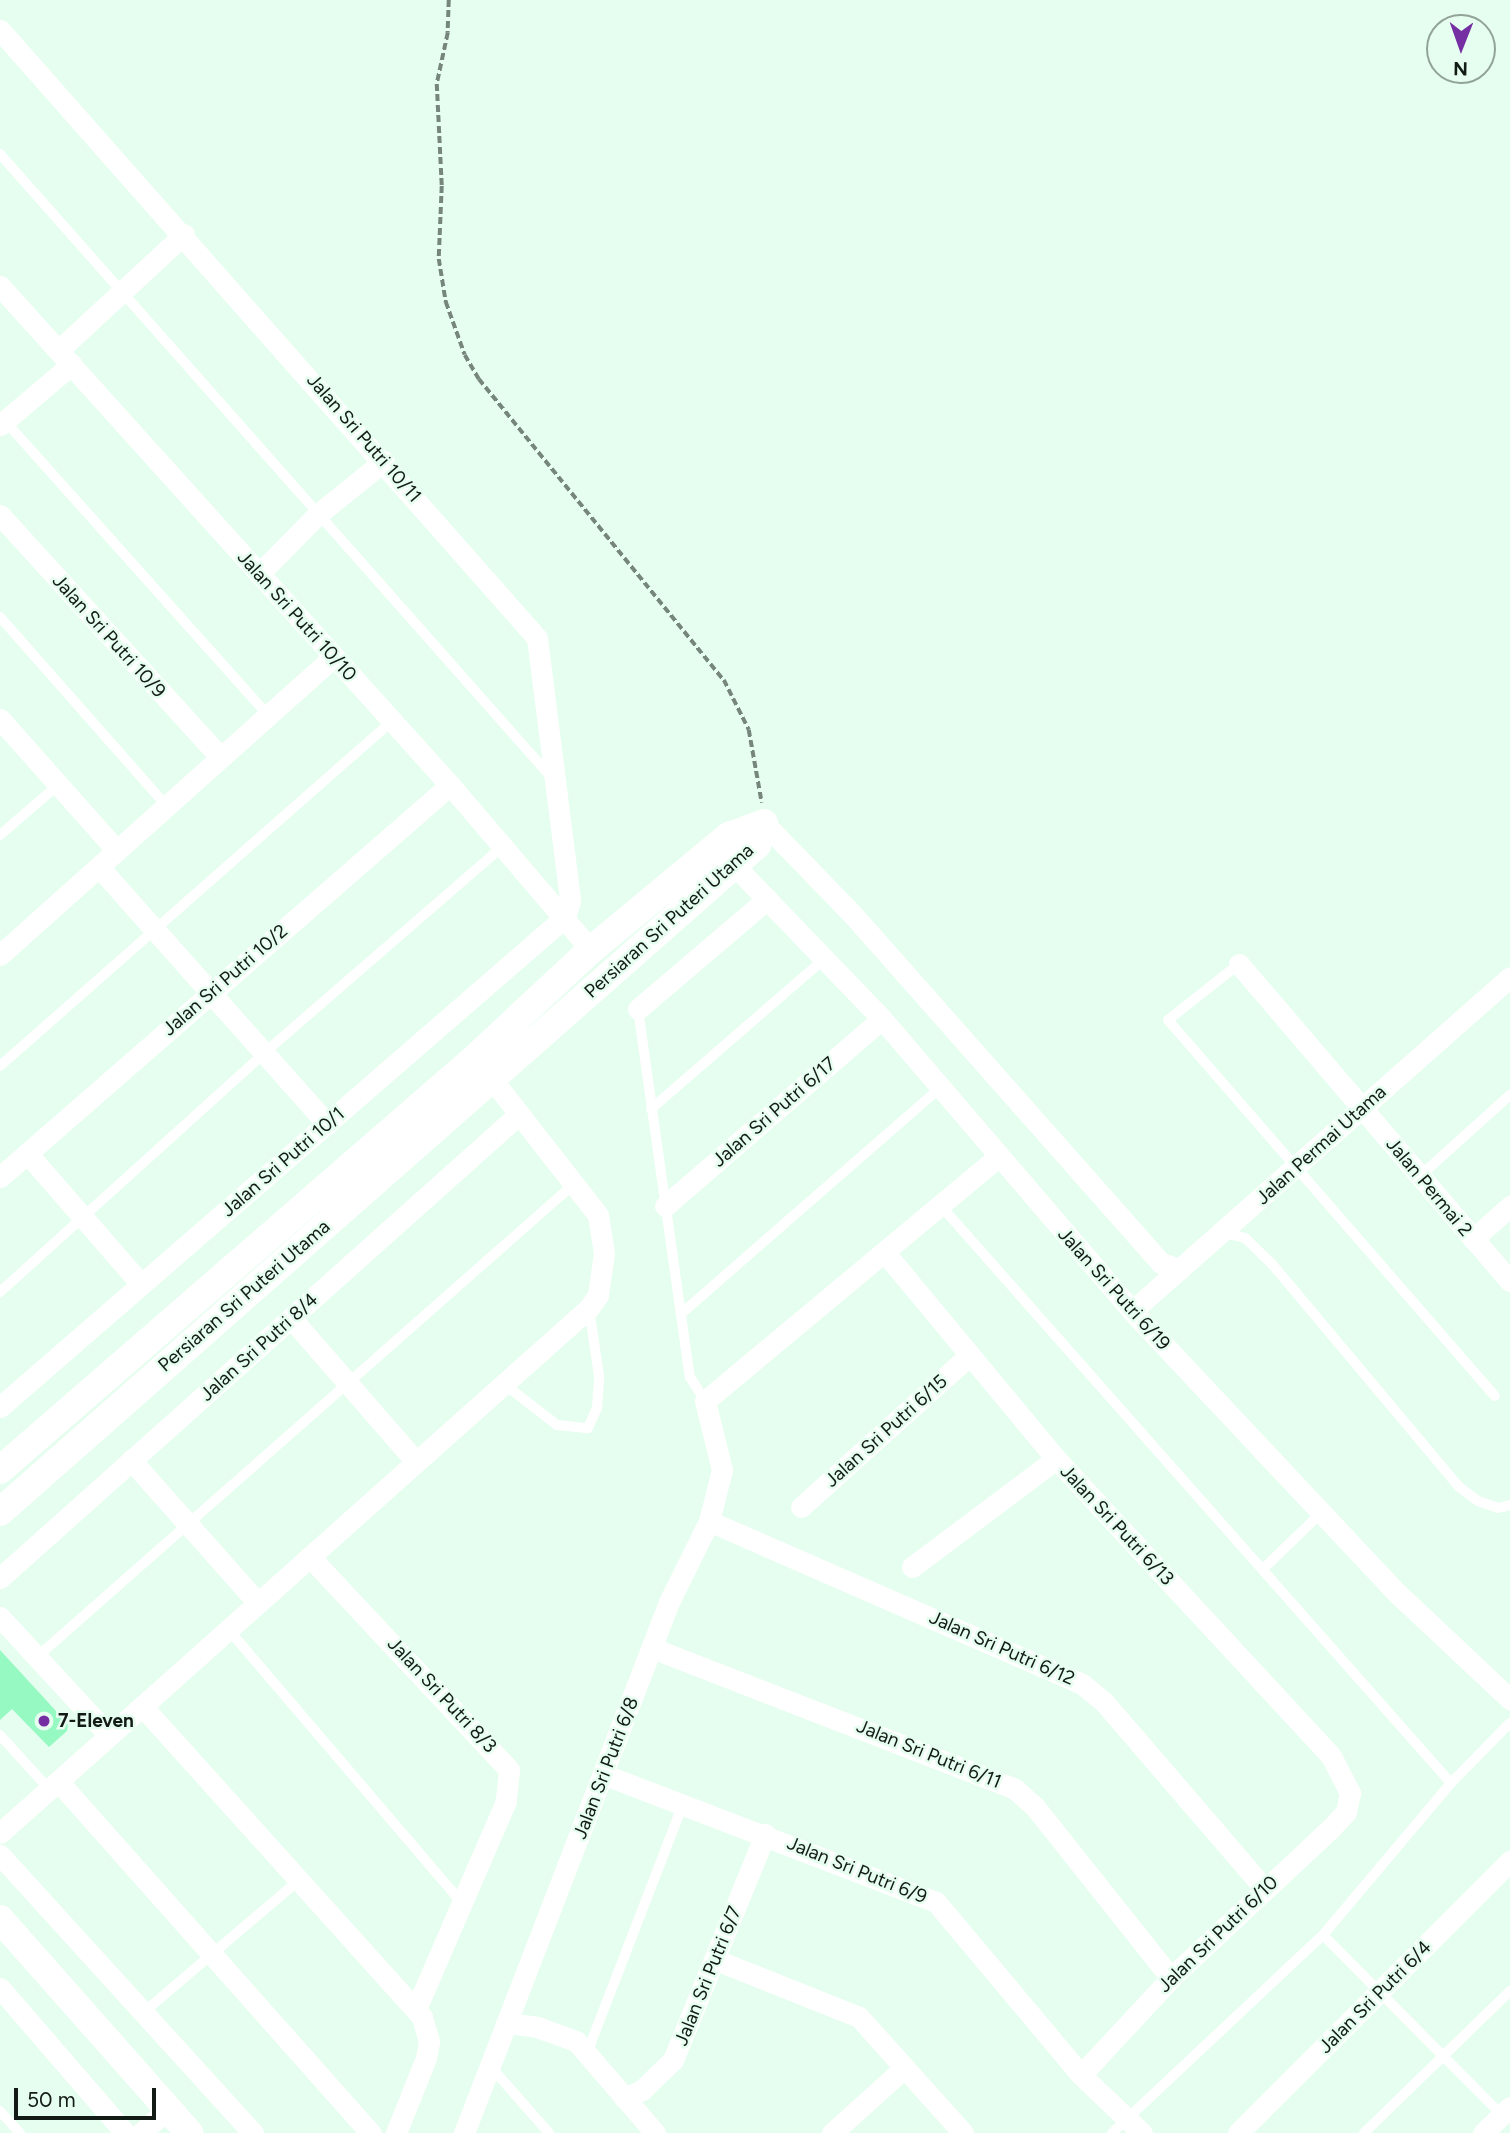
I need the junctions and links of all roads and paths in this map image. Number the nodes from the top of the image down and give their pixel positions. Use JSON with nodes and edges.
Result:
{"nodes":[{"id":1,"x":449,"y":0,"type":"edge"},
{"id":2,"x":0,"y":30,"type":"edge"},
{"id":3,"x":0,"y":154,"type":"edge"},
{"id":4,"x":184,"y":234,"type":"junction"},
{"id":5,"x":119,"y":294,"type":"junction"},
{"id":6,"x":3,"y":296,"type":"edge"},
{"id":7,"x":66,"y":357,"type":"junction"},
{"id":8,"x":3,"y":423,"type":"edge"},
{"id":9,"x":384,"y":461,"type":"junction"},
{"id":10,"x":317,"y":514,"type":"junction"},
{"id":11,"x":0,"y":515,"type":"edge"},
{"id":12,"x":258,"y":573,"type":"junction"},
{"id":13,"x":0,"y":617,"type":"edge"},
{"id":14,"x":333,"y":657,"type":"junction"},
{"id":15,"x":267,"y":714,"type":"junction"},
{"id":16,"x":0,"y":719,"type":"edge"},
{"id":17,"x":392,"y":720,"type":"junction"},
{"id":18,"x":219,"y":756,"type":"junction"},
{"id":19,"x":556,"y":783,"type":"junction"},
{"id":20,"x":58,"y":785,"type":"junction"},
{"id":21,"x":450,"y":785,"type":"junction"},
{"id":22,"x":166,"y":805,"type":"junction"},
{"id":23,"x":764,"y":823,"type":"junction"},
{"id":24,"x":0,"y":835,"type":"edge"},
{"id":25,"x":501,"y":848,"type":"junction"},
{"id":26,"x":117,"y":851,"type":"junction"},
{"id":27,"x":734,"y":865,"type":"junction"},
{"id":28,"x":99,"y":867,"type":"junction"},
{"id":29,"x":766,"y":900,"type":"junction"},
{"id":30,"x":565,"y":917,"type":"junction"},
{"id":31,"x":155,"y":930,"type":"junction"},
{"id":32,"x":591,"y":950,"type":"junction"},
{"id":33,"x":0,"y":955,"type":"edge"},
{"id":34,"x":823,"y":960,"type":"junction"},
{"id":35,"x":1239,"y":964,"type":"joint"},
{"id":36,"x":1510,"y":977,"type":"edge"},
{"id":37,"x":209,"y":993,"type":"junction"},
{"id":38,"x":638,"y":1009,"type":"joint"},
{"id":39,"x":882,"y":1019,"type":"junction"},
{"id":40,"x":263,"y":1054,"type":"junction"},
{"id":41,"x":0,"y":1066,"type":"edge"},
{"id":42,"x":483,"y":1068,"type":"junction"},
{"id":43,"x":940,"y":1088,"type":"junction"},
{"id":44,"x":1510,"y":1095,"type":"edge"},
{"id":45,"x":1361,"y":1107,"type":"junction"},
{"id":46,"x":651,"y":1109,"type":"junction"},
{"id":47,"x":518,"y":1115,"type":"junction"},
{"id":48,"x":327,"y":1124,"type":"junction"},
{"id":49,"x":27,"y":1153,"type":"junction"},
{"id":50,"x":997,"y":1158,"type":"junction"},
{"id":51,"x":1297,"y":1166,"type":"junction"},
{"id":52,"x":1420,"y":1176,"type":"junction"},
{"id":53,"x":0,"y":1177,"type":"edge"},
{"id":54,"x":575,"y":1183,"type":"junction"},
{"id":55,"x":665,"y":1206,"type":"junction"},
{"id":56,"x":941,"y":1206,"type":"junction"},
{"id":57,"x":1510,"y":1206,"type":"edge"},
{"id":58,"x":83,"y":1217,"type":"junction"},
{"id":59,"x":1224,"y":1233,"type":"junction"},
{"id":60,"x":1473,"y":1239,"type":"junction"},
{"id":61,"x":886,"y":1254,"type":"junction"},
{"id":62,"x":1180,"y":1269,"type":"junction"},
{"id":63,"x":1510,"y":1280,"type":"edge"},
{"id":64,"x":141,"y":1284,"type":"junction"},
{"id":65,"x":0,"y":1292,"type":"edge"},
{"id":66,"x":589,"y":1308,"type":"junction"},
{"id":67,"x":1132,"y":1311,"type":"junction"},
{"id":68,"x":682,"y":1313,"type":"junction"},
{"id":69,"x":291,"y":1318,"type":"junction"},
{"id":70,"x":970,"y":1354,"type":"junction"},
{"id":71,"x":504,"y":1384,"type":"junction"},
{"id":72,"x":347,"y":1385,"type":"junction"},
{"id":73,"x":1495,"y":1396,"type":"dead end"},
{"id":74,"x":705,"y":1401,"type":"junction"},
{"id":75,"x":0,"y":1407,"type":"edge"},
{"id":76,"x":1056,"y":1458,"type":"junction"},
{"id":77,"x":131,"y":1460,"type":"junction"},
{"id":78,"x":416,"y":1462,"type":"junction"},
{"id":79,"x":0,"y":1470,"type":"edge"},
{"id":80,"x":1510,"y":1505,"type":"edge"},
{"id":81,"x":801,"y":1507,"type":"dead end"},
{"id":82,"x":0,"y":1512,"type":"edge"},
{"id":83,"x":1321,"y":1513,"type":"junction"},
{"id":84,"x":709,"y":1521,"type":"junction"},
{"id":85,"x":189,"y":1525,"type":"junction"},
{"id":86,"x":310,"y":1557,"type":"junction"},
{"id":87,"x":912,"y":1567,"type":"dead end"},
{"id":88,"x":1263,"y":1569,"type":"junction"},
{"id":89,"x":0,"y":1578,"type":"edge"},
{"id":90,"x":258,"y":1603,"type":"junction"},
{"id":91,"x":0,"y":1617,"type":"edge"},
{"id":92,"x":228,"y":1629,"type":"junction"},
{"id":93,"x":652,"y":1648,"type":"junction"},
{"id":94,"x":37,"y":1657,"type":"junction"},
{"id":95,"x":1510,"y":1699,"type":"edge"},
{"id":96,"x":142,"y":1706,"type":"junction"},
{"id":97,"x":1510,"y":1723,"type":"edge"},
{"id":98,"x":0,"y":1735,"type":"edge"},
{"id":99,"x":109,"y":1735,"type":"junction"},
{"id":100,"x":605,"y":1775,"type":"junction"},
{"id":101,"x":1451,"y":1783,"type":"junction"},
{"id":102,"x":54,"y":1785,"type":"junction"},
{"id":103,"x":1350,"y":1793,"type":"joint"},
{"id":104,"x":683,"y":1804,"type":"junction"},
{"id":105,"x":0,"y":1833,"type":"edge"},
{"id":106,"x":765,"y":1834,"type":"junction"},
{"id":107,"x":0,"y":1855,"type":"edge"},
{"id":108,"x":1510,"y":1861,"type":"edge"},
{"id":109,"x":298,"y":1881,"type":"junction"},
{"id":110,"x":1264,"y":1888,"type":"junction"},
{"id":111,"x":460,"y":1901,"type":"junction"},
{"id":112,"x":0,"y":1919,"type":"edge"},
{"id":113,"x":1323,"y":1935,"type":"junction"},
{"id":114,"x":213,"y":1956,"type":"junction"},
{"id":115,"x":716,"y":1960,"type":"junction"},
{"id":116,"x":1171,"y":1978,"type":"junction"},
{"id":117,"x":0,"y":1988,"type":"edge"},
{"id":118,"x":1381,"y":1991,"type":"junction"},
{"id":119,"x":1510,"y":1991,"type":"edge"},
{"id":120,"x":416,"y":2009,"type":"junction"},
{"id":121,"x":144,"y":2012,"type":"junction"},
{"id":122,"x":506,"y":2023,"type":"junction"},
{"id":123,"x":587,"y":2053,"type":"junction"},
{"id":124,"x":1444,"y":2056,"type":"junction"},
{"id":125,"x":490,"y":2066,"type":"junction"},
{"id":126,"x":903,"y":2069,"type":"junction"},
{"id":127,"x":1081,"y":2075,"type":"junction"},
{"id":128,"x":624,"y":2098,"type":"junction"},
{"id":129,"x":168,"y":2109,"type":"junction"},
{"id":130,"x":1508,"y":2109,"type":"edge"},
{"id":131,"x":0,"y":2111,"type":"edge"},
{"id":132,"x":1127,"y":2129,"type":"edge"},
{"id":133,"x":20,"y":2133,"type":"edge"},
{"id":134,"x":125,"y":2133,"type":"edge"},
{"id":135,"x":141,"y":2133,"type":"edge"},
{"id":136,"x":189,"y":2133,"type":"edge"},
{"id":137,"x":253,"y":2133,"type":"edge"},
{"id":138,"x":371,"y":2133,"type":"edge"},
{"id":139,"x":396,"y":2133,"type":"edge"},
{"id":140,"x":464,"y":2133,"type":"edge"},
{"id":141,"x":549,"y":2133,"type":"edge"},
{"id":142,"x":655,"y":2133,"type":"edge"},
{"id":143,"x":832,"y":2133,"type":"edge"},
{"id":144,"x":963,"y":2133,"type":"edge"},
{"id":145,"x":1238,"y":2133,"type":"edge"},
{"id":146,"x":1364,"y":2133,"type":"edge"},
{"id":147,"x":1483,"y":2133,"type":"edge"}],
"edges":[{"from":1,"to":23,"type":"path"},
{"from":2,"to":4,"type":"street","name":"Jalan Sri Putri 10/11"},
{"from":3,"to":5,"type":"lane"},
{"from":4,"to":5,"type":"street"},
{"from":4,"to":9,"type":"street","name":"Jalan Sri Putri 10/11"},
{"from":5,"to":7,"type":"street"},
{"from":5,"to":10,"type":"lane"},
{"from":6,"to":7,"type":"street","name":"Jalan Sri Putri 10/10"},
{"from":7,"to":8,"type":"street"},
{"from":7,"to":12,"type":"street","name":"Jalan Sri Putri 10/10"},
{"from":8,"to":15,"type":"lane"},
{"from":9,"to":10,"type":"street"},
{"from":9,"to":19,"type":"street","name":"Jalan Sri Putri 10/11"},
{"from":10,"to":12,"type":"street"},
{"from":10,"to":19,"type":"lane"},
{"from":11,"to":18,"type":"street","name":"Jalan Sri Putri 10/9"},
{"from":12,"to":14,"type":"street","name":"Jalan Sri Putri 10/10"},
{"from":13,"to":22,"type":"lane"},
{"from":14,"to":15,"type":"street"},
{"from":14,"to":17,"type":"street","name":"Jalan Sri Putri 10/10"},
{"from":15,"to":18,"type":"street"},
{"from":16,"to":20,"type":"street"},
{"from":17,"to":21,"type":"street","name":"Jalan Sri Putri 10/10"},
{"from":17,"to":31,"type":"lane"},
{"from":18,"to":22,"type":"street"},
{"from":19,"to":30,"type":"street","name":"Jalan Sri Putri 10/11"},
{"from":20,"to":24,"type":"lane"},
{"from":20,"to":26,"type":"street"},
{"from":21,"to":25,"type":"street","name":"Jalan Sri Putri 10/10"},
{"from":21,"to":37,"type":"street","name":"Jalan Sri Putri 10/2"},
{"from":22,"to":26,"type":"street"},
{"from":23,"to":27,"type":"street","name":"Persiaran Sri Puteri Utama"},
{"from":23,"to":32,"type":"street","name":"Persiaran Sri Puteri Utama"},
{"from":23,"to":62,"type":"street"},
{"from":25,"to":30,"type":"street","name":"Jalan Sri Putri 10/10"},
{"from":25,"to":40,"type":"lane"},
{"from":26,"to":28,"type":"street"},
{"from":27,"to":29,"type":"street","name":"Jalan Sri Putri 6/19"},
{"from":27,"to":42,"type":"street","name":"Persiaran Sri Puteri Utama"},
{"from":28,"to":31,"type":"street"},
{"from":28,"to":33,"type":"street"},
{"from":29,"to":34,"type":"street","name":"Jalan Sri Putri 6/19"},
{"from":29,"to":38,"type":"street"},
{"from":30,"to":32,"type":"street","name":"Jalan Sri Putri 10/10"},
{"from":30,"to":48,"type":"street","name":"Jalan Sri Putri 10/1"},
{"from":31,"to":37,"type":"street"},
{"from":31,"to":41,"type":"lane"},
{"from":32,"to":42,"type":"street","name":"Persiaran Sri Puteri Utama"},
{"from":34,"to":39,"type":"street","name":"Jalan Sri Putri 6/19"},
{"from":34,"to":46,"type":"lane"},
{"from":35,"to":45,"type":"street","name":"Jalan Permai 2"},
{"from":35,"to":51,"type":"lane"},
{"from":36,"to":45,"type":"street","name":"Jalan Permai Utama"},
{"from":37,"to":40,"type":"street"},
{"from":37,"to":49,"type":"street","name":"Jalan Sri Putri 10/2"},
{"from":38,"to":46,"type":"lane"},
{"from":39,"to":43,"type":"street","name":"Jalan Sri Putri 6/19"},
{"from":39,"to":55,"type":"street","name":"Jalan Sri Putri 6/17"},
{"from":40,"to":48,"type":"street"},
{"from":40,"to":58,"type":"lane"},
{"from":42,"to":47,"type":"street"},
{"from":42,"to":79,"type":"street","name":"Persiaran Sri Puteri Utama"},
{"from":42,"to":82,"type":"street","name":"Persiaran Sri Puteri Utama"},
{"from":43,"to":50,"type":"street","name":"Jalan Sri Putri 6/19"},
{"from":43,"to":68,"type":"lane"},
{"from":44,"to":52,"type":"lane"},
{"from":45,"to":51,"type":"street","name":"Jalan Permai Utama"},
{"from":45,"to":52,"type":"street","name":"Jalan Permai 2"},
{"from":46,"to":55,"type":"lane"},
{"from":47,"to":54,"type":"street"},
{"from":47,"to":69,"type":"street","name":"Jalan Sri Putri 8/4"},
{"from":48,"to":64,"type":"street","name":"Jalan Sri Putri 10/1"},
{"from":49,"to":53,"type":"street","name":"Jalan Sri Putri 10/2"},
{"from":49,"to":58,"type":"street"},
{"from":50,"to":56,"type":"street"},
{"from":50,"to":67,"type":"street","name":"Jalan Sri Putri 6/19"},
{"from":51,"to":59,"type":"street","name":"Jalan Permai Utama"},
{"from":51,"to":73,"type":"lane"},
{"from":52,"to":60,"type":"street","name":"Jalan Permai 2"},
{"from":54,"to":66,"type":"street"},
{"from":54,"to":72,"type":"lane"},
{"from":55,"to":68,"type":"lane"},
{"from":56,"to":61,"type":"street"},
{"from":56,"to":88,"type":"lane"},
{"from":57,"to":60,"type":"street"},
{"from":58,"to":64,"type":"street"},
{"from":58,"to":65,"type":"lane"},
{"from":59,"to":62,"type":"street","name":"Jalan Permai Utama"},
{"from":59,"to":80,"type":"lane"},
{"from":60,"to":63,"type":"street","name":"Jalan Permai 2"},
{"from":61,"to":70,"type":"street","name":"Jalan Sri Putri 6/13"},
{"from":61,"to":74,"type":"street"},
{"from":62,"to":67,"type":"street","name":"Jalan Permai Utama"},
{"from":64,"to":75,"type":"street","name":"Jalan Sri Putri 10/1"},
{"from":66,"to":71,"type":"street"},
{"from":66,"to":71,"type":"lane"},
{"from":67,"to":83,"type":"street","name":"Jalan Sri Putri 6/19"},
{"from":68,"to":74,"type":"lane"},
{"from":69,"to":72,"type":"street"},
{"from":69,"to":77,"type":"street","name":"Jalan Sri Putri 8/4"},
{"from":70,"to":76,"type":"street","name":"Jalan Sri Putri 6/13"},
{"from":70,"to":81,"type":"street","name":"Jalan Sri Putri 6/15"},
{"from":71,"to":78,"type":"street"},
{"from":72,"to":78,"type":"street"},
{"from":72,"to":85,"type":"lane"},
{"from":74,"to":84,"type":"street","name":"Jalan Sri Putri 6/8"},
{"from":76,"to":87,"type":"street"},
{"from":76,"to":103,"type":"street","name":"Jalan Sri Putri 6/13"},
{"from":77,"to":85,"type":"street"},
{"from":77,"to":89,"type":"street","name":"Jalan Sri Putri 8/4"},
{"from":78,"to":86,"type":"street"},
{"from":83,"to":88,"type":"lane"},
{"from":83,"to":95,"type":"street","name":"Jalan Sri Putri 6/19"},
{"from":84,"to":93,"type":"street","name":"Jalan Sri Putri 6/8"},
{"from":84,"to":110,"type":"street","name":"Jalan Sri Putri 6/12"},
{"from":85,"to":90,"type":"street"},
{"from":85,"to":94,"type":"lane"},
{"from":86,"to":90,"type":"street"},
{"from":86,"to":111,"type":"street","name":"Jalan Sri Putri 8/3"},
{"from":88,"to":101,"type":"lane"},
{"from":90,"to":92,"type":"street"},
{"from":91,"to":94,"type":"street"},
{"from":92,"to":96,"type":"street"},
{"from":92,"to":111,"type":"lane"},
{"from":93,"to":100,"type":"street","name":"Jalan Sri Putri 6/8"},
{"from":93,"to":116,"type":"street","name":"Jalan Sri Putri 6/11"},
{"from":94,"to":99,"type":"street"},
{"from":96,"to":99,"type":"street"},
{"from":96,"to":109,"type":"street"},
{"from":97,"to":101,"type":"lane"},
{"from":98,"to":102,"type":"lane"},
{"from":99,"to":102,"type":"street"},
{"from":100,"to":104,"type":"street","name":"Jalan Sri Putri 6/9"},
{"from":100,"to":122,"type":"street","name":"Jalan Sri Putri 6/8"},
{"from":101,"to":113,"type":"lane"},
{"from":102,"to":105,"type":"street"},
{"from":102,"to":114,"type":"street"},
{"from":103,"to":110,"type":"street","name":"Jalan Sri Putri 6/10"},
{"from":104,"to":106,"type":"street","name":"Jalan Sri Putri 6/9"},
{"from":104,"to":123,"type":"lane"},
{"from":106,"to":115,"type":"street","name":"Jalan Sri Putri 6/7"},
{"from":106,"to":127,"type":"street","name":"Jalan Sri Putri 6/9"},
{"from":107,"to":121,"type":"street"},
{"from":108,"to":118,"type":"street","name":"Jalan Sri Putri 6/4"},
{"from":109,"to":114,"type":"lane"},
{"from":109,"to":120,"type":"street"},
{"from":110,"to":116,"type":"street","name":"Jalan Sri Putri 6/10"},
{"from":111,"to":120,"type":"street","name":"Jalan Sri Putri 8/3"},
{"from":112,"to":129,"type":"street"},
{"from":113,"to":118,"type":"lane"},
{"from":113,"to":132,"type":"lane"},
{"from":114,"to":121,"type":"lane"},
{"from":114,"to":138,"type":"street"},
{"from":115,"to":126,"type":"street"},
{"from":115,"to":128,"type":"street","name":"Jalan Sri Putri 6/7"},
{"from":116,"to":127,"type":"street","name":"Jalan Sri Putri 6/10"},
{"from":117,"to":134,"type":"street"},
{"from":118,"to":124,"type":"lane"},
{"from":118,"to":145,"type":"street","name":"Jalan Sri Putri 6/4"},
{"from":119,"to":124,"type":"lane"},
{"from":120,"to":139,"type":"street"},
{"from":121,"to":137,"type":"street"},
{"from":122,"to":123,"type":"street"},
{"from":122,"to":125,"type":"street","name":"Jalan Sri Putri 6/8"},
{"from":123,"to":128,"type":"street"},
{"from":124,"to":130,"type":"lane"},
{"from":124,"to":146,"type":"lane"},
{"from":125,"to":140,"type":"street","name":"Jalan Sri Putri 6/8"},
{"from":125,"to":141,"type":"lane"},
{"from":126,"to":143,"type":"street"},
{"from":126,"to":144,"type":"street"},
{"from":127,"to":132,"type":"street","name":"Jalan Sri Putri 6/9"},
{"from":128,"to":142,"type":"street"},
{"from":129,"to":135,"type":"street"},
{"from":129,"to":136,"type":"street"},
{"from":130,"to":147,"type":"street"},
{"from":131,"to":133,"type":"lane"}]}
